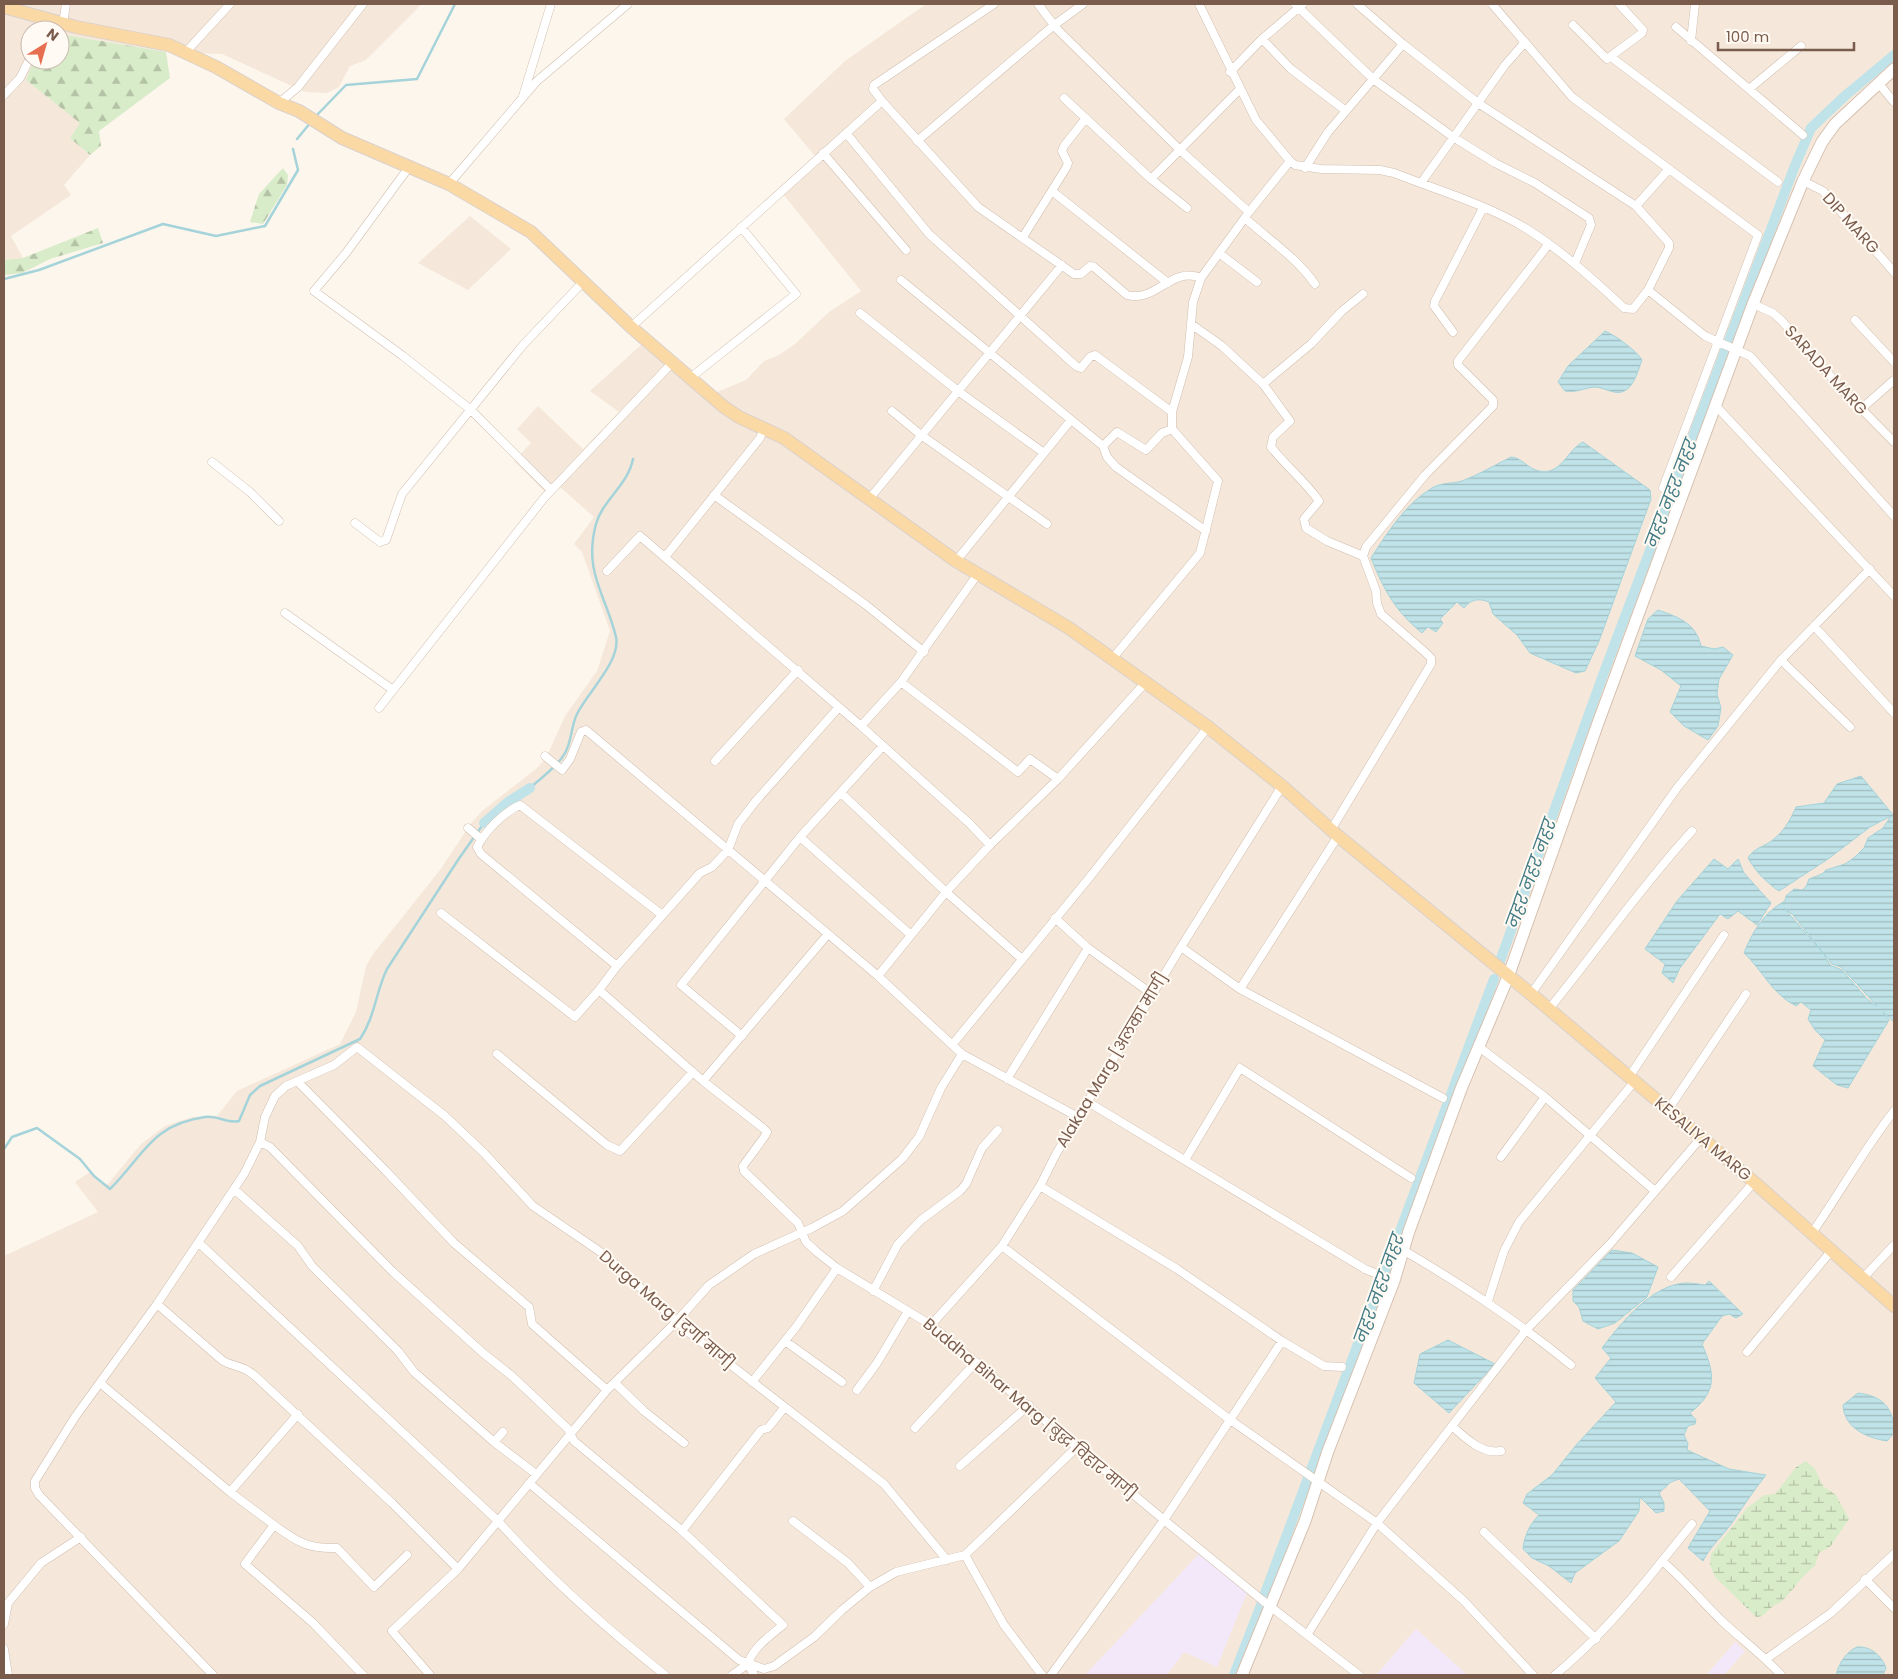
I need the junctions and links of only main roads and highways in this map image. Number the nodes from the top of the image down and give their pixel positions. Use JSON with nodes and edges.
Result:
{"nodes":[{"id":1,"x":4,"y":7,"type":"edge"},
{"id":2,"x":35,"y":20,"type":"edge"},
{"id":3,"x":70,"y":25,"type":"edge"},
{"id":4,"x":1894,"y":69,"type":"edge"},
{"id":5,"x":1508,"y":977,"type":"junction"},
{"id":6,"x":1894,"y":1306,"type":"edge"},
{"id":7,"x":1242,"y":1675,"type":"edge"}],
"edges":[{"from":1,"to":2,"type":"main road","name":"KESALIYA MARG"},
{"from":3,"to":5,"type":"main road","name":"KESALIYA MARG"},
{"from":4,"to":5,"type":"main road"},
{"from":5,"to":6,"type":"main road","name":"KESALIYA MARG"},
{"from":5,"to":7,"type":"main road"}]}
